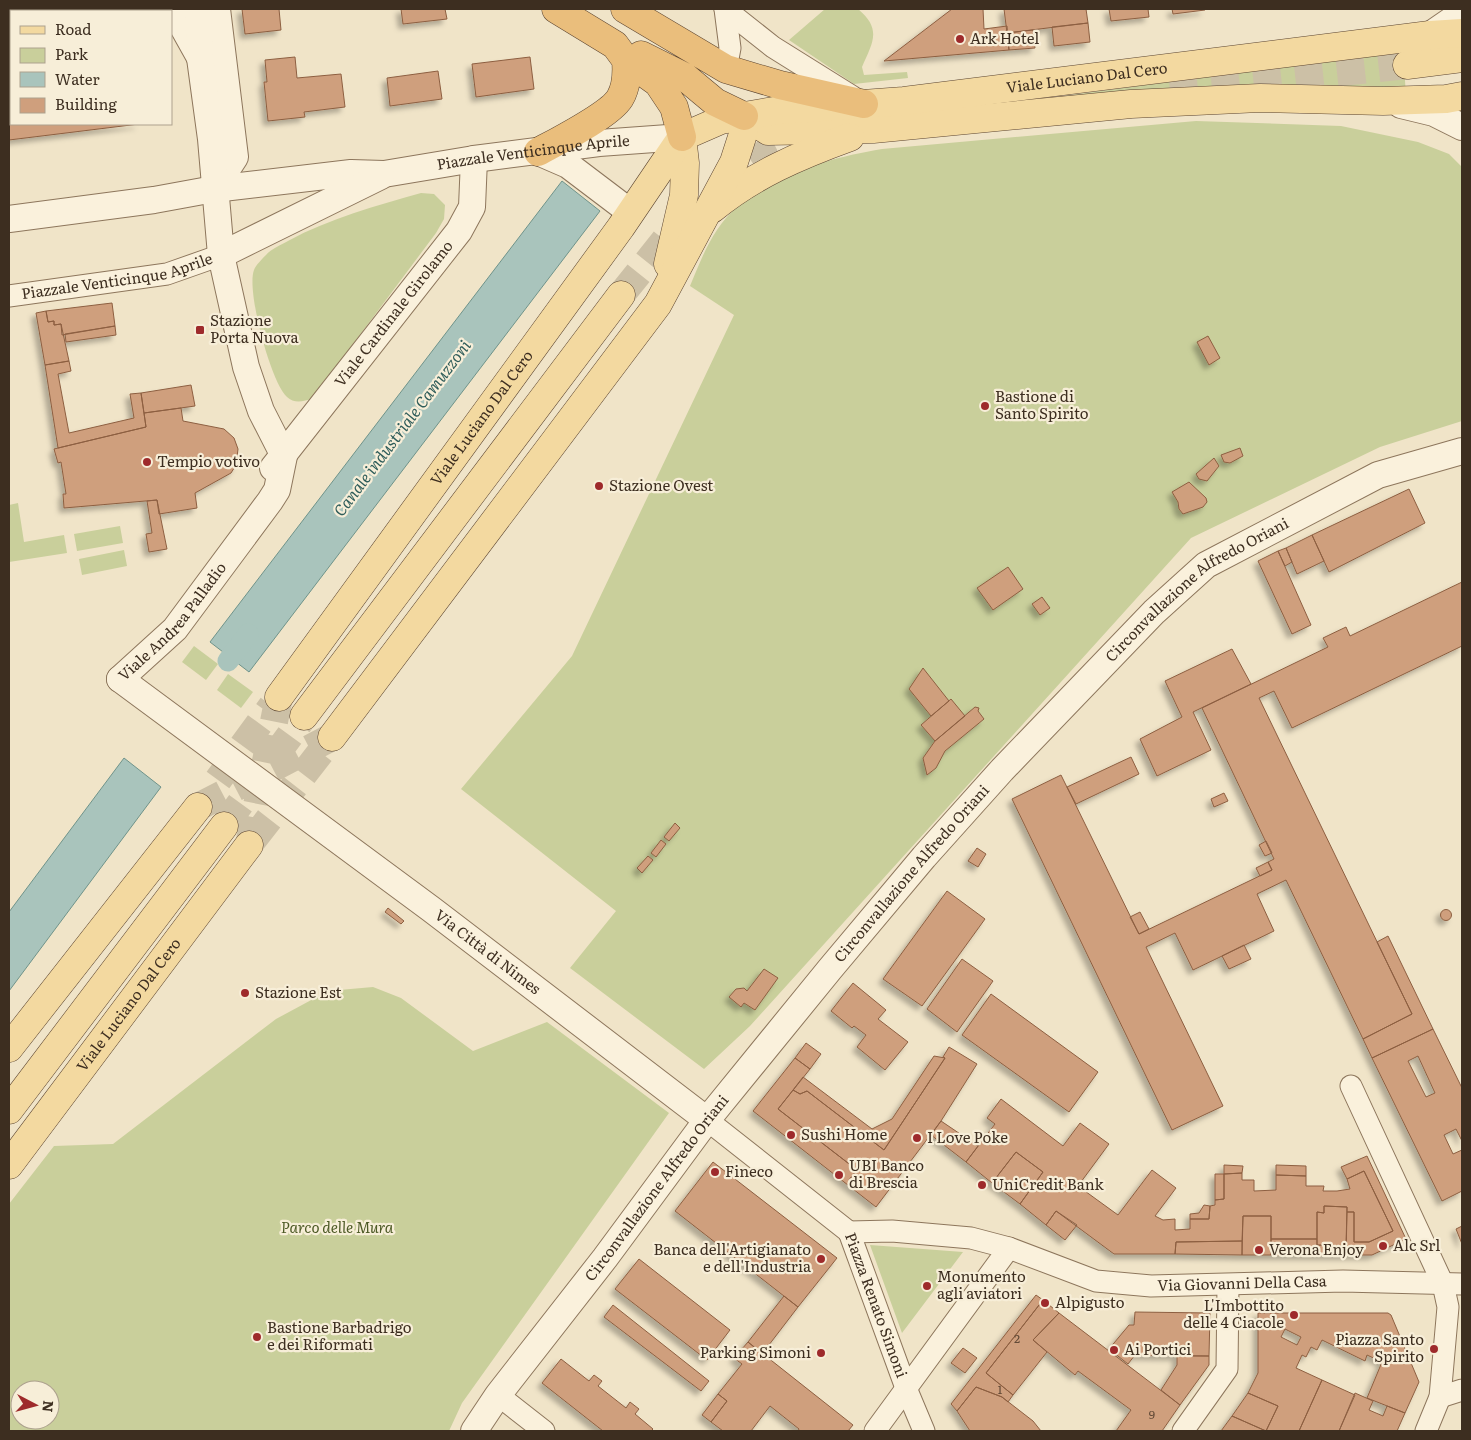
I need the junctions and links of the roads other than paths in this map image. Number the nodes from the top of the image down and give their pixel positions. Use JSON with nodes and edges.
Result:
{"nodes":[{"id":1,"x":178,"y":9,"type":"edge"},
{"id":2,"x":198,"y":9,"type":"edge"},
{"id":3,"x":217,"y":9,"type":"edge"},
{"id":4,"x":556,"y":9,"type":"edge"},
{"id":5,"x":625,"y":9,"type":"edge"},
{"id":6,"x":725,"y":9,"type":"edge"},
{"id":7,"x":1462,"y":13,"type":"edge"},
{"id":8,"x":1462,"y":33,"type":"edge"},
{"id":9,"x":1430,"y":35,"type":"junction"},
{"id":10,"x":621,"y":52,"type":"junction"},
{"id":11,"x":200,"y":58,"type":"junction"},
{"id":12,"x":1462,"y":58,"type":"edge"},
{"id":13,"x":1407,"y":65,"type":"tunnel mouth"},
{"id":14,"x":726,"y":69,"type":"junction"},
{"id":15,"x":1462,"y":96,"type":"edge"},
{"id":16,"x":1383,"y":101,"type":"junction"},
{"id":17,"x":864,"y":104,"type":"junction"},
{"id":18,"x":744,"y":116,"type":"junction"},
{"id":19,"x":1462,"y":127,"type":"edge"},
{"id":20,"x":873,"y":129,"type":"junction"},
{"id":21,"x":682,"y":138,"type":"junction"},
{"id":22,"x":538,"y":152,"type":"junction"},
{"id":23,"x":474,"y":159,"type":"junction"},
{"id":24,"x":384,"y":174,"type":"junction"},
{"id":25,"x":214,"y":189,"type":"junction"},
{"id":26,"x":630,"y":212,"type":"junction"},
{"id":27,"x":705,"y":215,"type":"junction"},
{"id":28,"x":9,"y":219,"type":"edge"},
{"id":29,"x":221,"y":256,"type":"junction"},
{"id":30,"x":621,"y":295,"type":"tunnel mouth"},
{"id":31,"x":9,"y":296,"type":"edge"},
{"id":32,"x":658,"y":304,"type":"junction"},
{"id":33,"x":1462,"y":451,"type":"edge"},
{"id":34,"x":284,"y":456,"type":"junction"},
{"id":35,"x":120,"y":679,"type":"junction"},
{"id":36,"x":279,"y":697,"type":"tunnel mouth"},
{"id":37,"x":304,"y":716,"type":"tunnel mouth"},
{"id":38,"x":332,"y":737,"type":"tunnel mouth"},
{"id":39,"x":198,"y":807,"type":"tunnel mouth"},
{"id":40,"x":224,"y":826,"type":"tunnel mouth"},
{"id":41,"x":250,"y":845,"type":"tunnel mouth"},
{"id":42,"x":9,"y":1048,"type":"edge"},
{"id":43,"x":1351,"y":1086,"type":"dead end"},
{"id":44,"x":9,"y":1110,"type":"edge"},
{"id":45,"x":707,"y":1120,"type":"junction"},
{"id":46,"x":9,"y":1165,"type":"edge"},
{"id":47,"x":849,"y":1232,"type":"junction"},
{"id":48,"x":1009,"y":1248,"type":"junction"},
{"id":49,"x":1046,"y":1263,"type":"joint"},
{"id":50,"x":1453,"y":1284,"type":"edge"},
{"id":51,"x":1228,"y":1285,"type":"junction"},
{"id":52,"x":1448,"y":1307,"type":"junction"},
{"id":53,"x":1462,"y":1331,"type":"edge"},
{"id":54,"x":906,"y":1388,"type":"junction"},
{"id":55,"x":1462,"y":1390,"type":"edge"},
{"id":56,"x":498,"y":1395,"type":"junction"},
{"id":57,"x":1440,"y":1397,"type":"junction"},
{"id":58,"x":924,"y":1430,"type":"edge"},
{"id":59,"x":474,"y":1431,"type":"edge"},
{"id":60,"x":544,"y":1431,"type":"edge"},
{"id":61,"x":875,"y":1431,"type":"edge"},
{"id":62,"x":1184,"y":1431,"type":"edge"},
{"id":63,"x":1426,"y":1431,"type":"edge"}],
"edges":[{"from":1,"to":11,"type":"street"},
{"from":2,"to":11,"type":"street"},
{"from":3,"to":25,"type":"street"},
{"from":4,"to":10,"type":"highway"},
{"from":5,"to":14,"type":"highway"},
{"from":6,"to":14,"type":"street"},
{"from":6,"to":17,"type":"street"},
{"from":7,"to":9,"type":"street","name":"Viale Luciano Dal Cero"},
{"from":8,"to":9,"type":"main road","name":"Viale Luciano Dal Cero"},
{"from":9,"to":17,"type":"main road","name":"Viale Luciano Dal Cero"},
{"from":10,"to":18,"type":"highway"},
{"from":10,"to":21,"type":"highway"},
{"from":10,"to":22,"type":"highway"},
{"from":11,"to":25,"type":"street"},
{"from":12,"to":13,"type":"main road"},
{"from":14,"to":17,"type":"highway"},
{"from":14,"to":18,"type":"highway"},
{"from":15,"to":16,"type":"main road","name":"Viale Luciano Dal Cero"},
{"from":16,"to":19,"type":"street","name":"Viale Luciano Dal Cero"},
{"from":16,"to":20,"type":"main road","name":"Viale Luciano Dal Cero"},
{"from":17,"to":18,"type":"main road","name":"Viale Luciano Dal Cero"},
{"from":18,"to":20,"type":"main road","name":"Viale Luciano Dal Cero"},
{"from":18,"to":21,"type":"main road","name":"Viale Luciano Dal Cero"},
{"from":18,"to":27,"type":"main road","name":"Viale Luciano Dal Cero"},
{"from":20,"to":27,"type":"main road","name":"Viale Luciano Dal Cero"},
{"from":21,"to":22,"type":"street","name":"Piazzale Venticinque Aprile"},
{"from":21,"to":26,"type":"main road","name":"Viale Luciano Dal Cero"},
{"from":21,"to":32,"type":"main road","name":"Viale Luciano Dal Cero"},
{"from":22,"to":23,"type":"street","name":"Piazzale Venticinque Aprile"},
{"from":22,"to":26,"type":"street"},
{"from":23,"to":24,"type":"street","name":"Piazzale Venticinque Aprile"},
{"from":23,"to":34,"type":"street","name":"Viale Cardinale Girolamo"},
{"from":24,"to":25,"type":"street","name":"Piazzale Venticinque Aprile"},
{"from":24,"to":29,"type":"street","name":"Piazzale Venticinque Aprile"},
{"from":25,"to":28,"type":"street","name":"Piazzale Venticinque Aprile"},
{"from":25,"to":29,"type":"street"},
{"from":26,"to":36,"type":"main road","name":"Viale Luciano Dal Cero"},
{"from":27,"to":32,"type":"main road","name":"Viale Luciano Dal Cero"},
{"from":29,"to":31,"type":"street","name":"Piazzale Venticinque Aprile"},
{"from":29,"to":34,"type":"street"},
{"from":30,"to":37,"type":"main road"},
{"from":32,"to":38,"type":"main road","name":"Viale Luciano Dal Cero"},
{"from":33,"to":45,"type":"street","name":"Circonvallazione Alfredo Oriani"},
{"from":34,"to":35,"type":"street","name":"Viale Andrea Palladio"},
{"from":34,"to":35,"type":"street","name":"Viale Andrea Palladio"},
{"from":35,"to":45,"type":"street","name":"Via Città di Nimes"},
{"from":39,"to":42,"type":"main road"},
{"from":40,"to":44,"type":"main road"},
{"from":41,"to":46,"type":"main road","name":"Viale Luciano Dal Cero"},
{"from":43,"to":50,"type":"street"},
{"from":45,"to":47,"type":"street","name":"Via Città di Nimes"},
{"from":45,"to":56,"type":"street","name":"Circonvallazione Alfredo Oriani"},
{"from":47,"to":48,"type":"street","name":"Piazza Renato Simoni"},
{"from":47,"to":54,"type":"street","name":"Piazza Renato Simoni"},
{"from":48,"to":49,"type":"street","name":"Piazza Renato Simoni"},
{"from":48,"to":54,"type":"street","name":"Piazza Renato Simoni"},
{"from":49,"to":51,"type":"street","name":"Via Giovanni Della Casa"},
{"from":50,"to":51,"type":"street","name":"Via Giovanni Della Casa"},
{"from":50,"to":52,"type":"street"},
{"from":51,"to":62,"type":"street"},
{"from":52,"to":53,"type":"street"},
{"from":52,"to":57,"type":"street"},
{"from":54,"to":58,"type":"street","name":"Piazza Renato Simoni"},
{"from":54,"to":61,"type":"street"},
{"from":55,"to":57,"type":"street"},
{"from":56,"to":59,"type":"street","name":"Circonvallazione Alfredo Oriani"},
{"from":56,"to":60,"type":"street"},
{"from":57,"to":63,"type":"street"}]}
